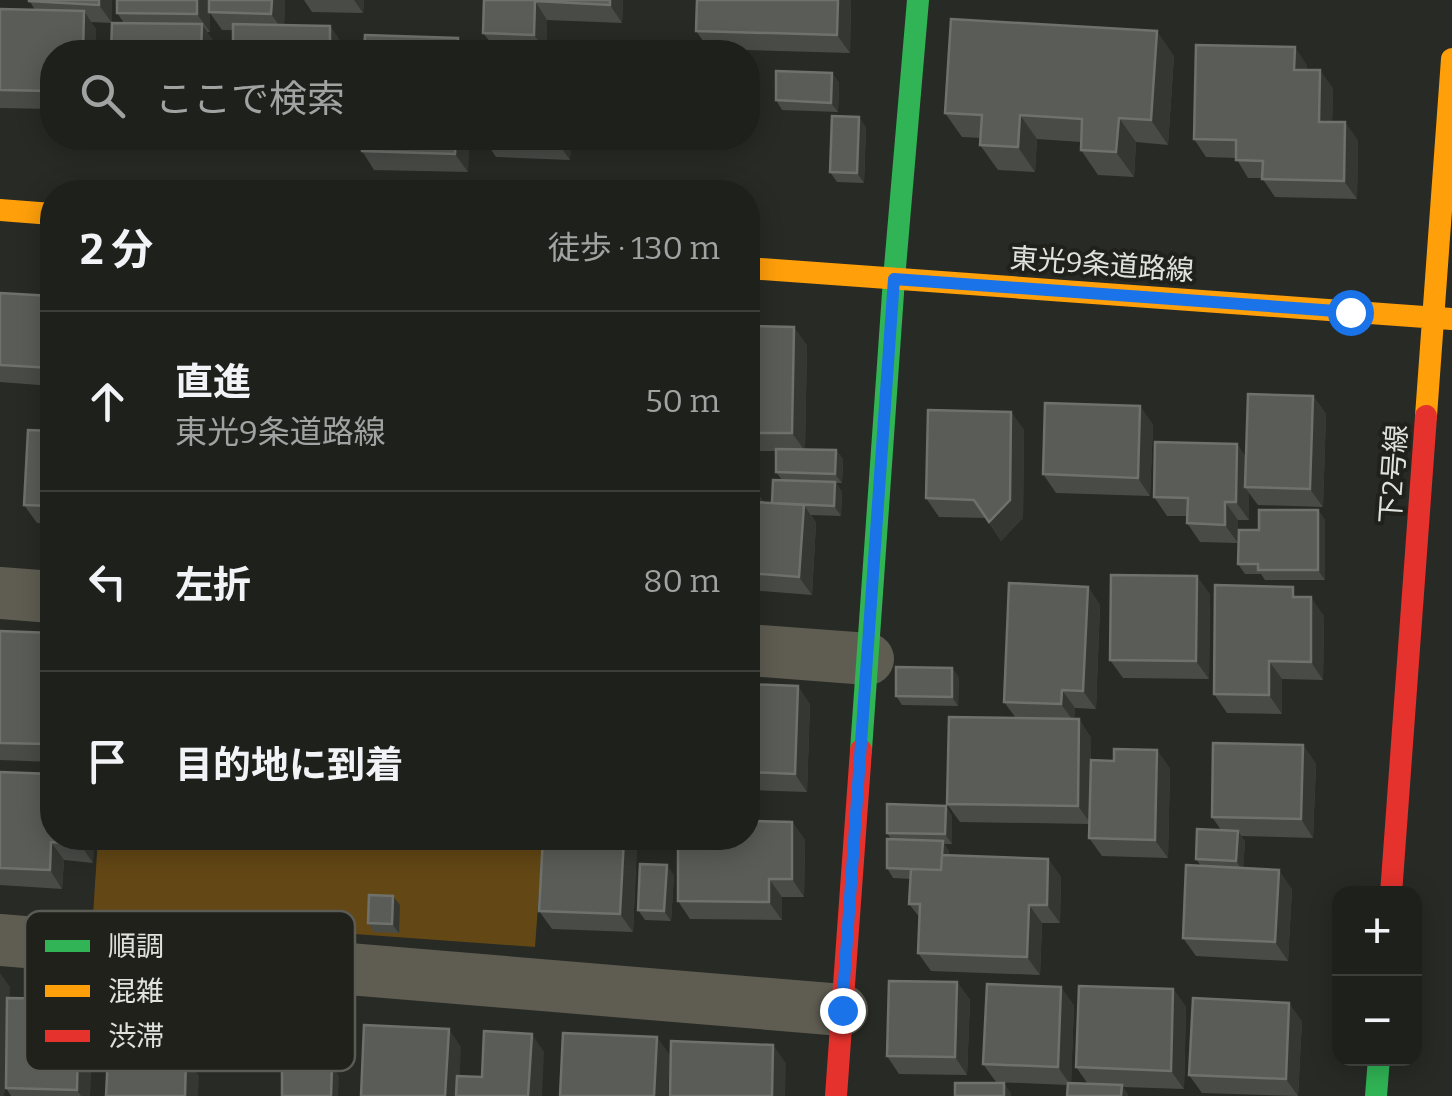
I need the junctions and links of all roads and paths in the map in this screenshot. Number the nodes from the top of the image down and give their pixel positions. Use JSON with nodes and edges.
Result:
{"nodes":[{"id":1,"x":918,"y":0,"type":"edge"},
{"id":2,"x":1452,"y":59,"type":"edge"},
{"id":3,"x":0,"y":210,"type":"edge"},
{"id":4,"x":40,"y":213,"type":"edge"},
{"id":5,"x":760,"y":269,"type":"edge"},
{"id":6,"x":894,"y":279,"type":"junction"},
{"id":7,"x":1443,"y":319,"type":"edge"},
{"id":8,"x":0,"y":593,"type":"edge"},
{"id":9,"x":40,"y":596,"type":"edge"},
{"id":10,"x":760,"y":651,"type":"edge"},
{"id":11,"x":868,"y":659,"type":"junction"},
{"id":12,"x":1393,"y":886,"type":"edge"},
{"id":13,"x":0,"y":940,"type":"edge"},
{"id":14,"x":25,"y":942,"type":"edge"},
{"id":15,"x":355,"y":970,"type":"edge"},
{"id":16,"x":842,"y":1010,"type":"junction"},
{"id":17,"x":1378,"y":1066,"type":"edge"},
{"id":18,"x":836,"y":1096,"type":"edge"},
{"id":19,"x":1376,"y":1096,"type":"edge"}],
"edges":[{"from":1,"to":6,"type":"street"},
{"from":2,"to":7,"type":"street","name":"下2号線"},
{"from":3,"to":4,"type":"street"},
{"from":5,"to":6,"type":"street","name":"東光9条道路線"},
{"from":6,"to":7,"type":"street","name":"東光9条道路線"},
{"from":6,"to":11,"type":"street"},
{"from":7,"to":12,"type":"street","name":"下2号線"},
{"from":8,"to":9,"type":"street"},
{"from":10,"to":11,"type":"street"},
{"from":11,"to":16,"type":"street"},
{"from":13,"to":14,"type":"street"},
{"from":15,"to":16,"type":"street"},
{"from":16,"to":18,"type":"street"},
{"from":17,"to":19,"type":"street"}]}
